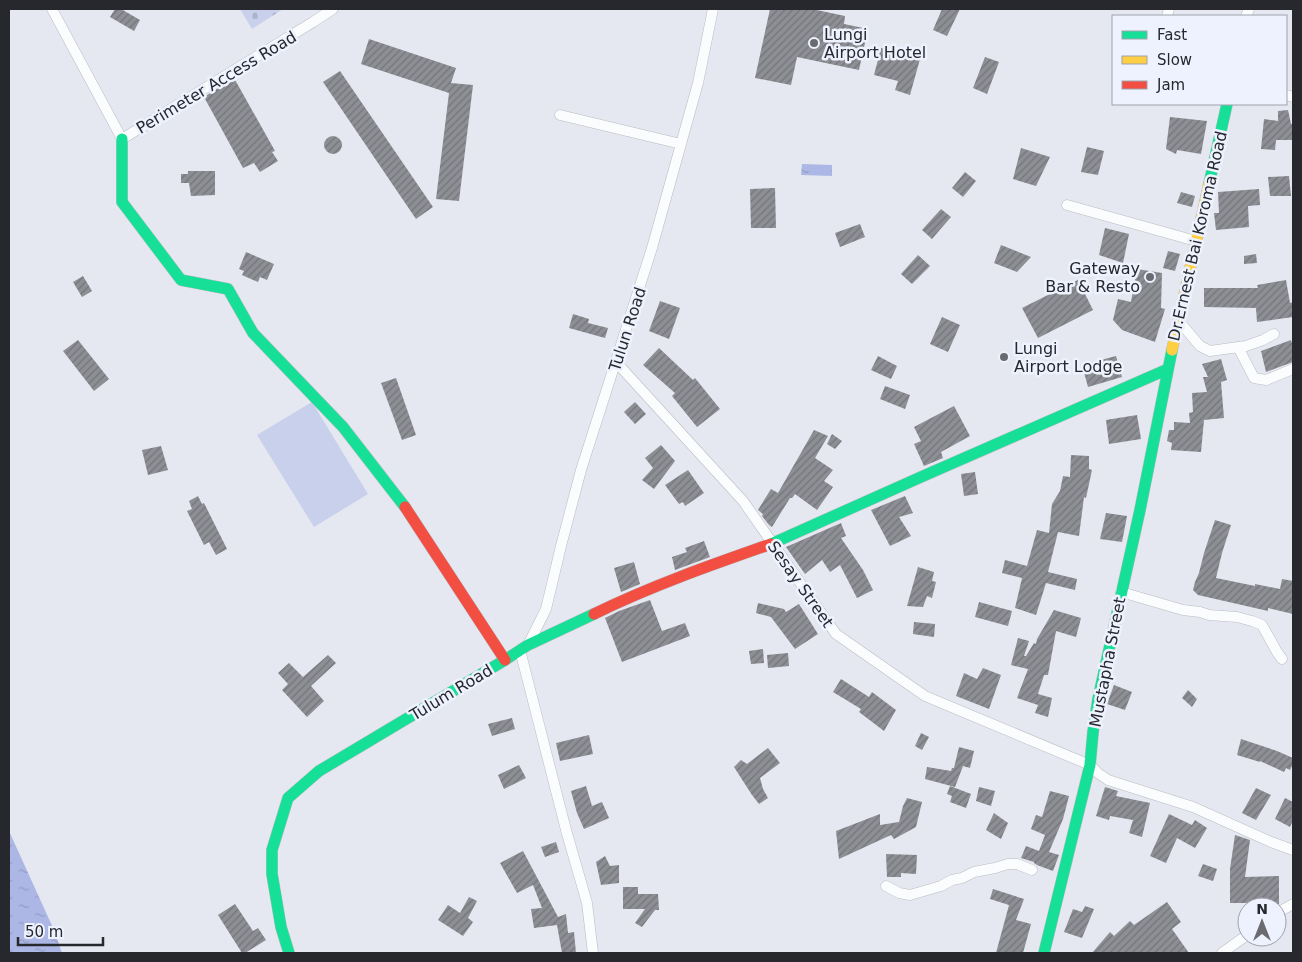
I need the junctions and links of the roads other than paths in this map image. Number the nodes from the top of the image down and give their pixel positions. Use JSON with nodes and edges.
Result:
{"nodes":[{"id":1,"x":52,"y":9,"type":"edge"},
{"id":2,"x":333,"y":9,"type":"edge"},
{"id":3,"x":713,"y":9,"type":"edge"},
{"id":4,"x":1227,"y":105,"type":"edge"},
{"id":5,"x":560,"y":115,"type":"dead end"},
{"id":6,"x":122,"y":139,"type":"junction"},
{"id":7,"x":681,"y":144,"type":"junction"},
{"id":8,"x":1067,"y":205,"type":"dead end"},
{"id":9,"x":1196,"y":241,"type":"junction"},
{"id":10,"x":1178,"y":320,"type":"junction"},
{"id":11,"x":1274,"y":334,"type":"dead end"},
{"id":12,"x":1238,"y":347,"type":"junction"},
{"id":13,"x":616,"y":362,"type":"junction"},
{"id":14,"x":1168,"y":369,"type":"junction"},
{"id":15,"x":1293,"y":369,"type":"edge"},
{"id":16,"x":772,"y":544,"type":"junction"},
{"id":17,"x":1121,"y":592,"type":"junction"},
{"id":18,"x":524,"y":648,"type":"junction"},
{"id":19,"x":1282,"y":659,"type":"dead end"},
{"id":20,"x":505,"y":660,"type":"junction"},
{"id":21,"x":1090,"y":765,"type":"junction"},
{"id":22,"x":1293,"y":850,"type":"edge"},
{"id":23,"x":1032,"y":870,"type":"dead end"},
{"id":24,"x":886,"y":886,"type":"dead end"},
{"id":25,"x":1237,"y":942,"type":"edge"},
{"id":26,"x":289,"y":953,"type":"edge"},
{"id":27,"x":593,"y":953,"type":"edge"},
{"id":28,"x":1044,"y":953,"type":"edge"},
{"id":29,"x":1222,"y":953,"type":"edge"}],
"edges":[{"from":1,"to":6,"type":"street","name":"Perimeter Access Road"},
{"from":2,"to":6,"type":"street","name":"Perimeter Access Road"},
{"from":3,"to":7,"type":"street","name":"Tulun Road"},
{"from":4,"to":9,"type":"street","name":"Dr.Ernest Bai Koroma Road"},
{"from":5,"to":7,"type":"street"},
{"from":6,"to":20,"type":"street"},
{"from":7,"to":13,"type":"street","name":"Tulun Road"},
{"from":8,"to":9,"type":"street"},
{"from":9,"to":10,"type":"street","name":"Dr.Ernest Bai Koroma Road"},
{"from":10,"to":12,"type":"street"},
{"from":10,"to":14,"type":"street","name":"Dr.Ernest Bai Koroma Road"},
{"from":11,"to":12,"type":"street"},
{"from":12,"to":15,"type":"street"},
{"from":13,"to":16,"type":"street","name":"Sesay Street"},
{"from":13,"to":18,"type":"street","name":"Tulun Road"},
{"from":14,"to":16,"type":"street","name":"Tulum Road"},
{"from":14,"to":17,"type":"street","name":"Mustapha Street"},
{"from":16,"to":18,"type":"street","name":"Tulum Road"},
{"from":16,"to":21,"type":"street","name":"Sesay Street"},
{"from":17,"to":19,"type":"street"},
{"from":17,"to":21,"type":"street","name":"Mustapha Street"},
{"from":18,"to":20,"type":"street","name":"Tulum Road"},
{"from":18,"to":27,"type":"street"},
{"from":20,"to":26,"type":"street","name":"Tulum Road"},
{"from":21,"to":22,"type":"street","name":"Sesay Street"},
{"from":21,"to":28,"type":"street","name":"Mustapha Street"},
{"from":23,"to":24,"type":"street"},
{"from":25,"to":29,"type":"street"}]}
